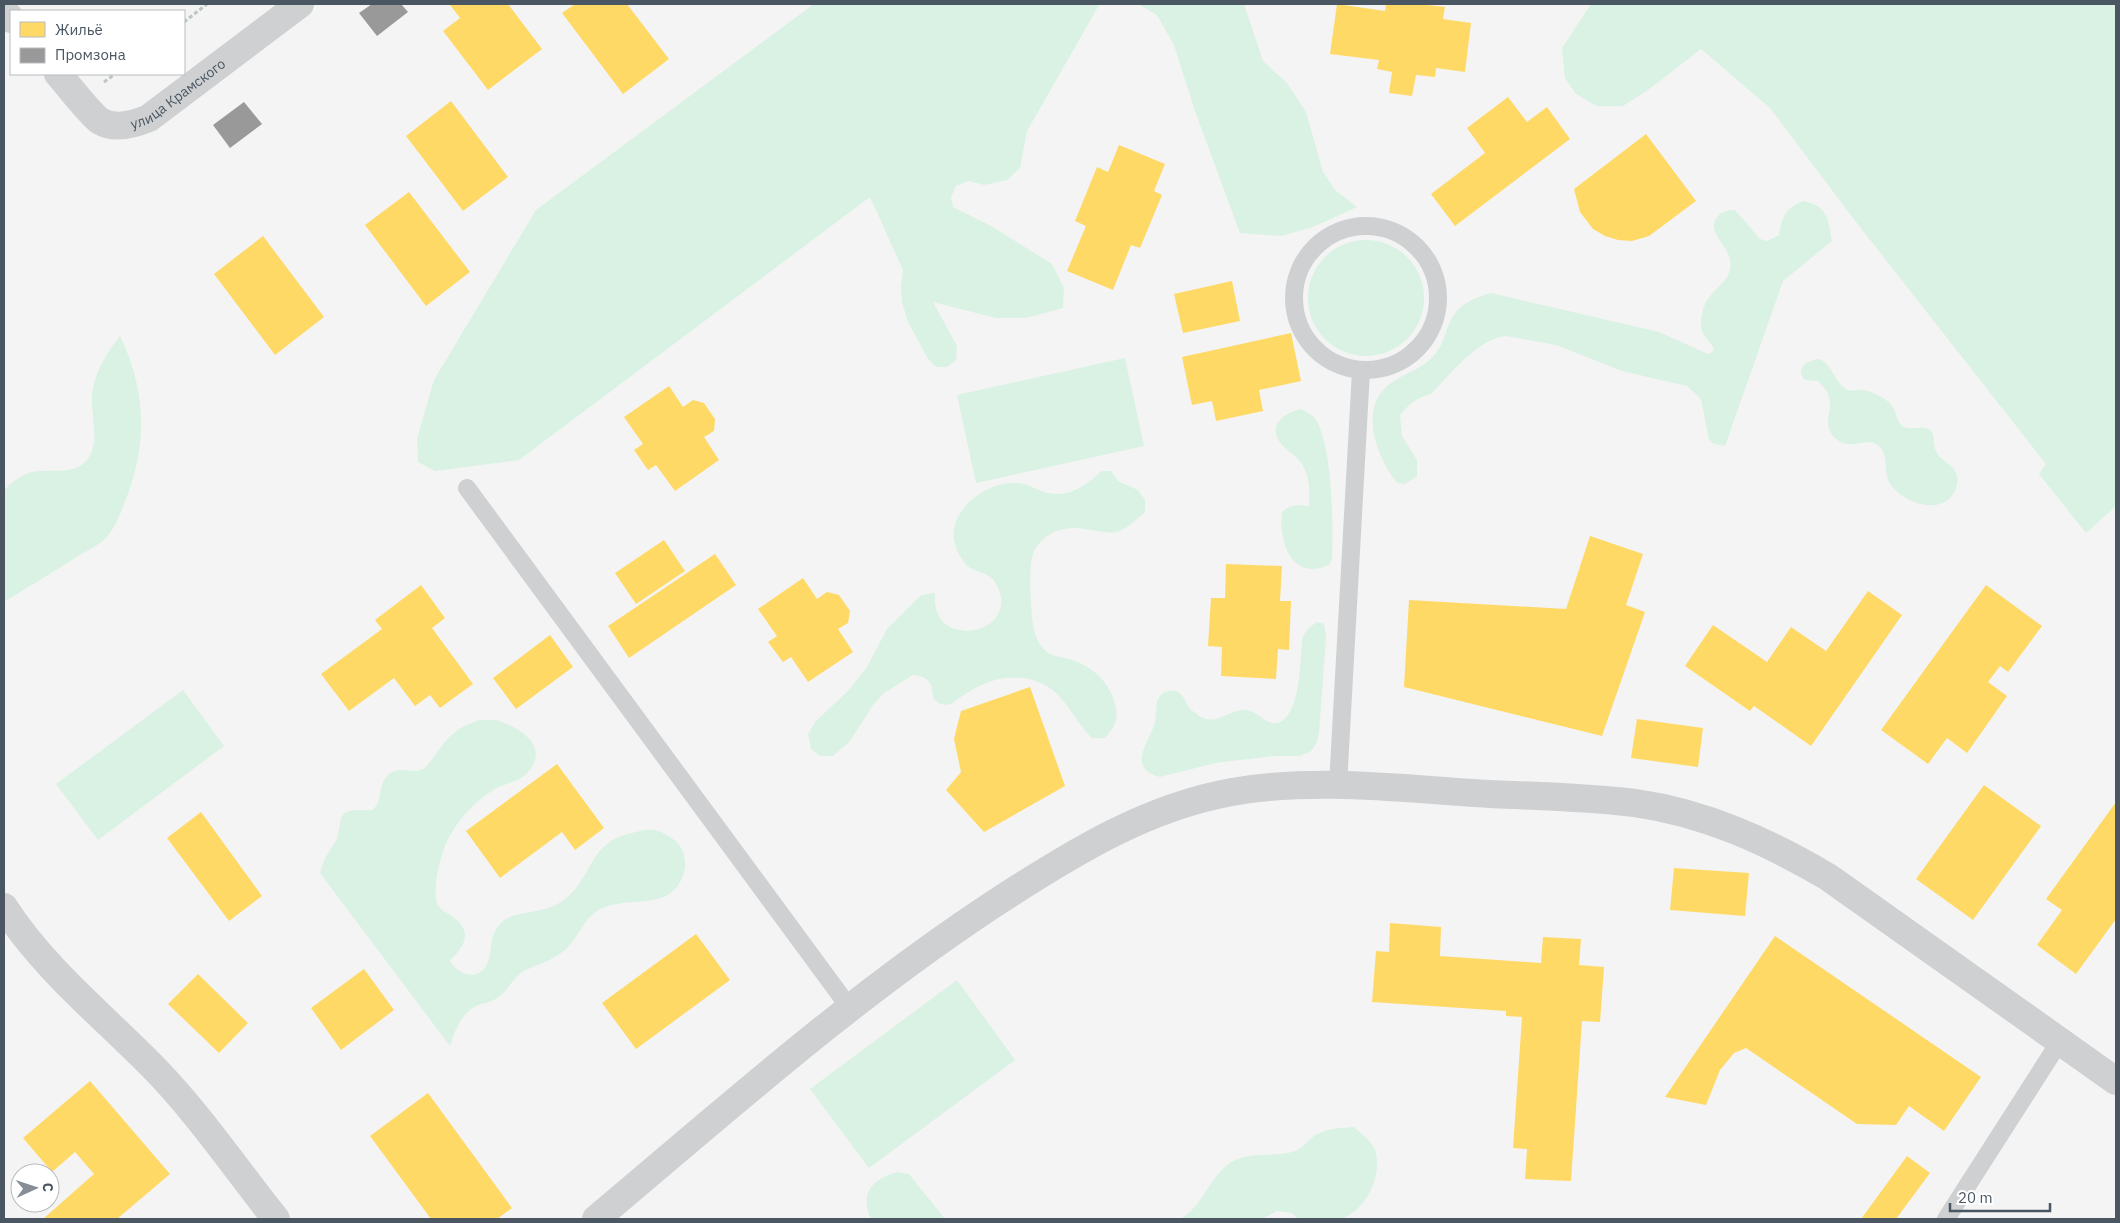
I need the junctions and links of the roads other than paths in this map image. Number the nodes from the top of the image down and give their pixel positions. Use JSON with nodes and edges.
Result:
{"nodes":[{"id":1,"x":300,"y":4,"type":"edge"},
{"id":2,"x":59,"y":75,"type":"edge"},
{"id":3,"x":1361,"y":371,"type":"junction"},
{"id":4,"x":467,"y":488,"type":"dead end"},
{"id":5,"x":1338,"y":785,"type":"junction"},
{"id":6,"x":4,"y":908,"type":"edge"},
{"id":7,"x":849,"y":1007,"type":"junction"},
{"id":8,"x":2060,"y":1041,"type":"junction"},
{"id":9,"x":2116,"y":1081,"type":"edge"},
{"id":10,"x":276,"y":1219,"type":"edge"},
{"id":11,"x":596,"y":1219,"type":"edge"},
{"id":12,"x":1946,"y":1219,"type":"edge"}],
"edges":[{"from":1,"to":2,"type":"street","name":"улица Крамского"},
{"from":3,"to":3,"type":"lane"},
{"from":3,"to":5,"type":"lane"},
{"from":4,"to":7,"type":"lane"},
{"from":5,"to":7,"type":"street"},
{"from":5,"to":8,"type":"street"},
{"from":6,"to":10,"type":"street"},
{"from":7,"to":11,"type":"street"},
{"from":8,"to":9,"type":"street"},
{"from":8,"to":12,"type":"lane"}]}
